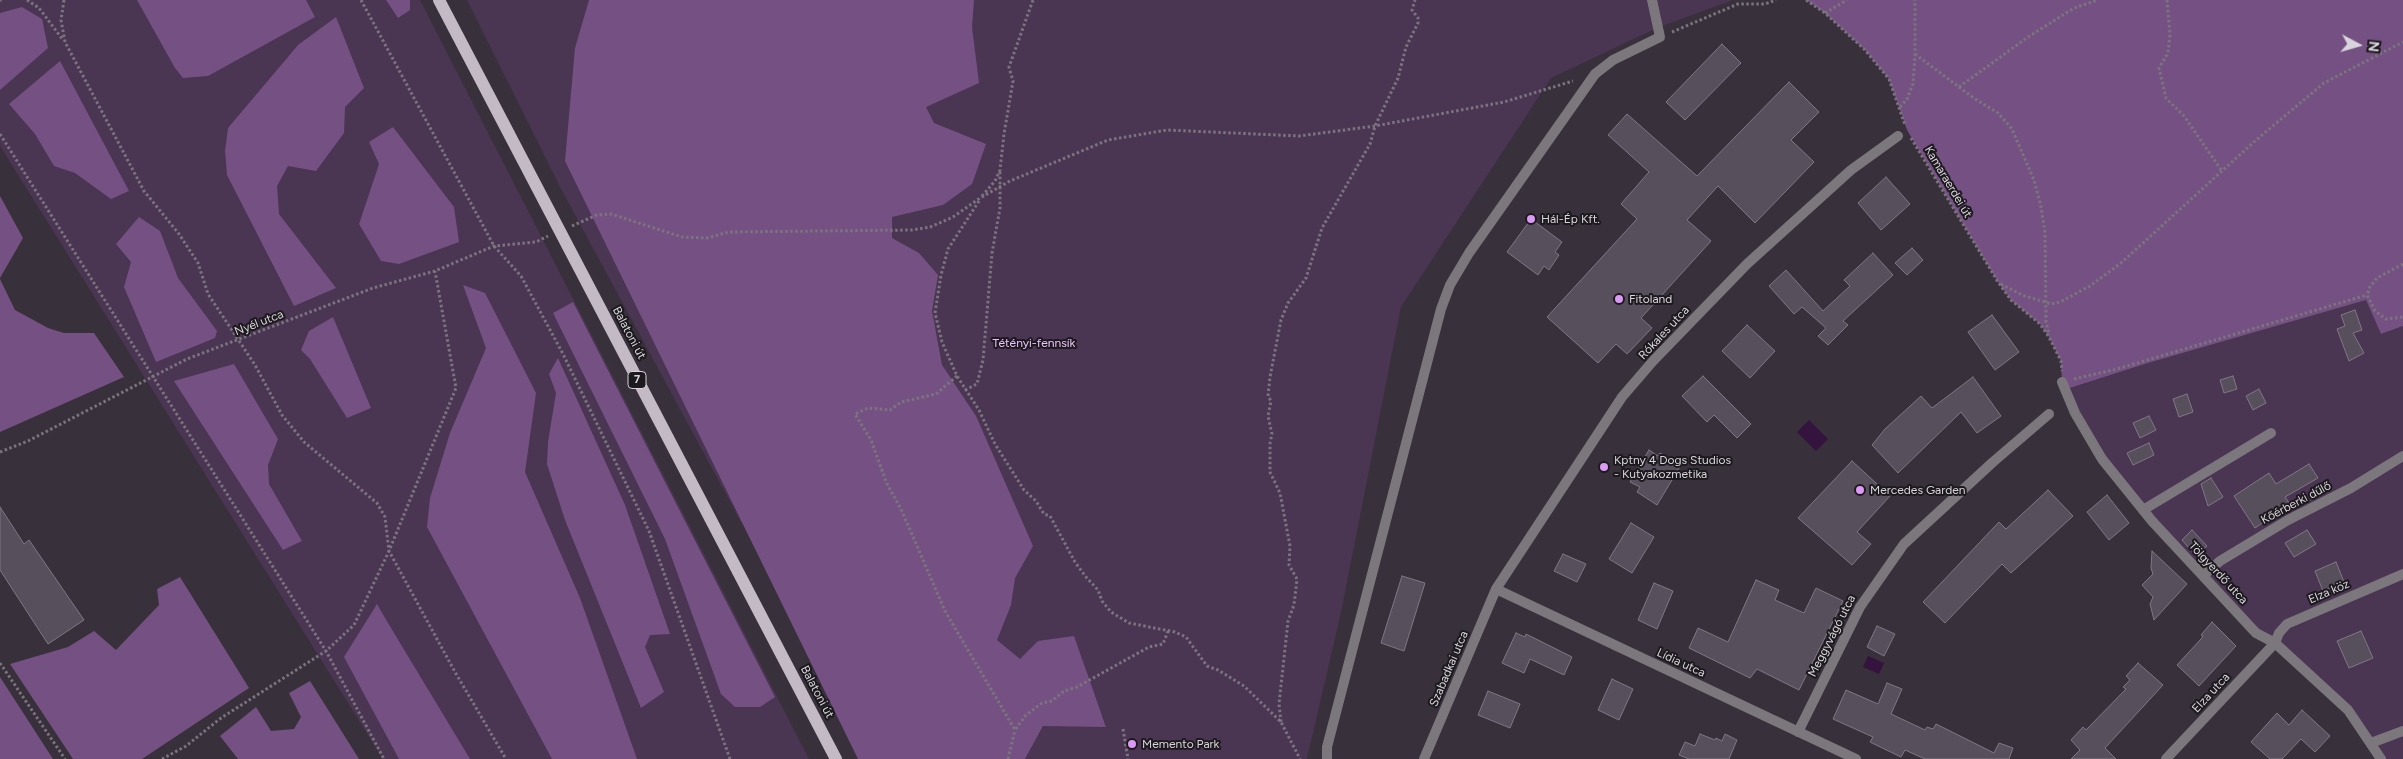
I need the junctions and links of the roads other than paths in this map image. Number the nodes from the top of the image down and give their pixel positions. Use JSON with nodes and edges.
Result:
{"nodes":[{"id":1,"x":439,"y":0,"type":"edge"},
{"id":2,"x":1652,"y":0,"type":"edge"},
{"id":3,"x":1898,"y":136,"type":"dead end"},
{"id":4,"x":2062,"y":382,"type":"road end"},
{"id":5,"x":2049,"y":414,"type":"dead end"},
{"id":6,"x":2271,"y":433,"type":"dead end"},
{"id":7,"x":2403,"y":456,"type":"edge"},
{"id":8,"x":2143,"y":510,"type":"junction"},
{"id":9,"x":2403,"y":574,"type":"edge"},
{"id":10,"x":2204,"y":575,"type":"junction"},
{"id":11,"x":1496,"y":589,"type":"junction"},
{"id":12,"x":2275,"y":643,"type":"junction"},
{"id":13,"x":2403,"y":731,"type":"edge"},
{"id":14,"x":1798,"y":732,"type":"junction"},
{"id":15,"x":2371,"y":743,"type":"junction"},
{"id":16,"x":836,"y":759,"type":"edge"},
{"id":17,"x":1327,"y":759,"type":"edge"},
{"id":18,"x":1424,"y":759,"type":"edge"},
{"id":19,"x":1856,"y":759,"type":"edge"},
{"id":20,"x":2166,"y":759,"type":"edge"},
{"id":21,"x":2381,"y":759,"type":"edge"}],
"edges":[{"from":1,"to":16,"type":"main road","name":"Balatoni út","number":"7"},
{"from":2,"to":17,"type":"street"},
{"from":3,"to":11,"type":"street","name":"Rókales utca"},
{"from":4,"to":8,"type":"street","name":"Tölgyerdő utca"},
{"from":5,"to":14,"type":"street","name":"Meggyvágó utca"},
{"from":6,"to":8,"type":"street"},
{"from":7,"to":10,"type":"street","name":"Kőérberki dűlő"},
{"from":8,"to":10,"type":"street","name":"Tölgyerdő utca"},
{"from":9,"to":12,"type":"street","name":"Elza köz"},
{"from":10,"to":12,"type":"street","name":"Tölgyerdő utca"},
{"from":11,"to":14,"type":"street","name":"Lídia utca"},
{"from":11,"to":18,"type":"street","name":"Szabadkai utca"},
{"from":12,"to":15,"type":"street","name":"Tölgyerdő utca"},
{"from":12,"to":20,"type":"street","name":"Elza utca"},
{"from":13,"to":15,"type":"street"},
{"from":14,"to":19,"type":"street","name":"Lídia utca"},
{"from":15,"to":21,"type":"street","name":"Tölgyerdő utca"}]}
